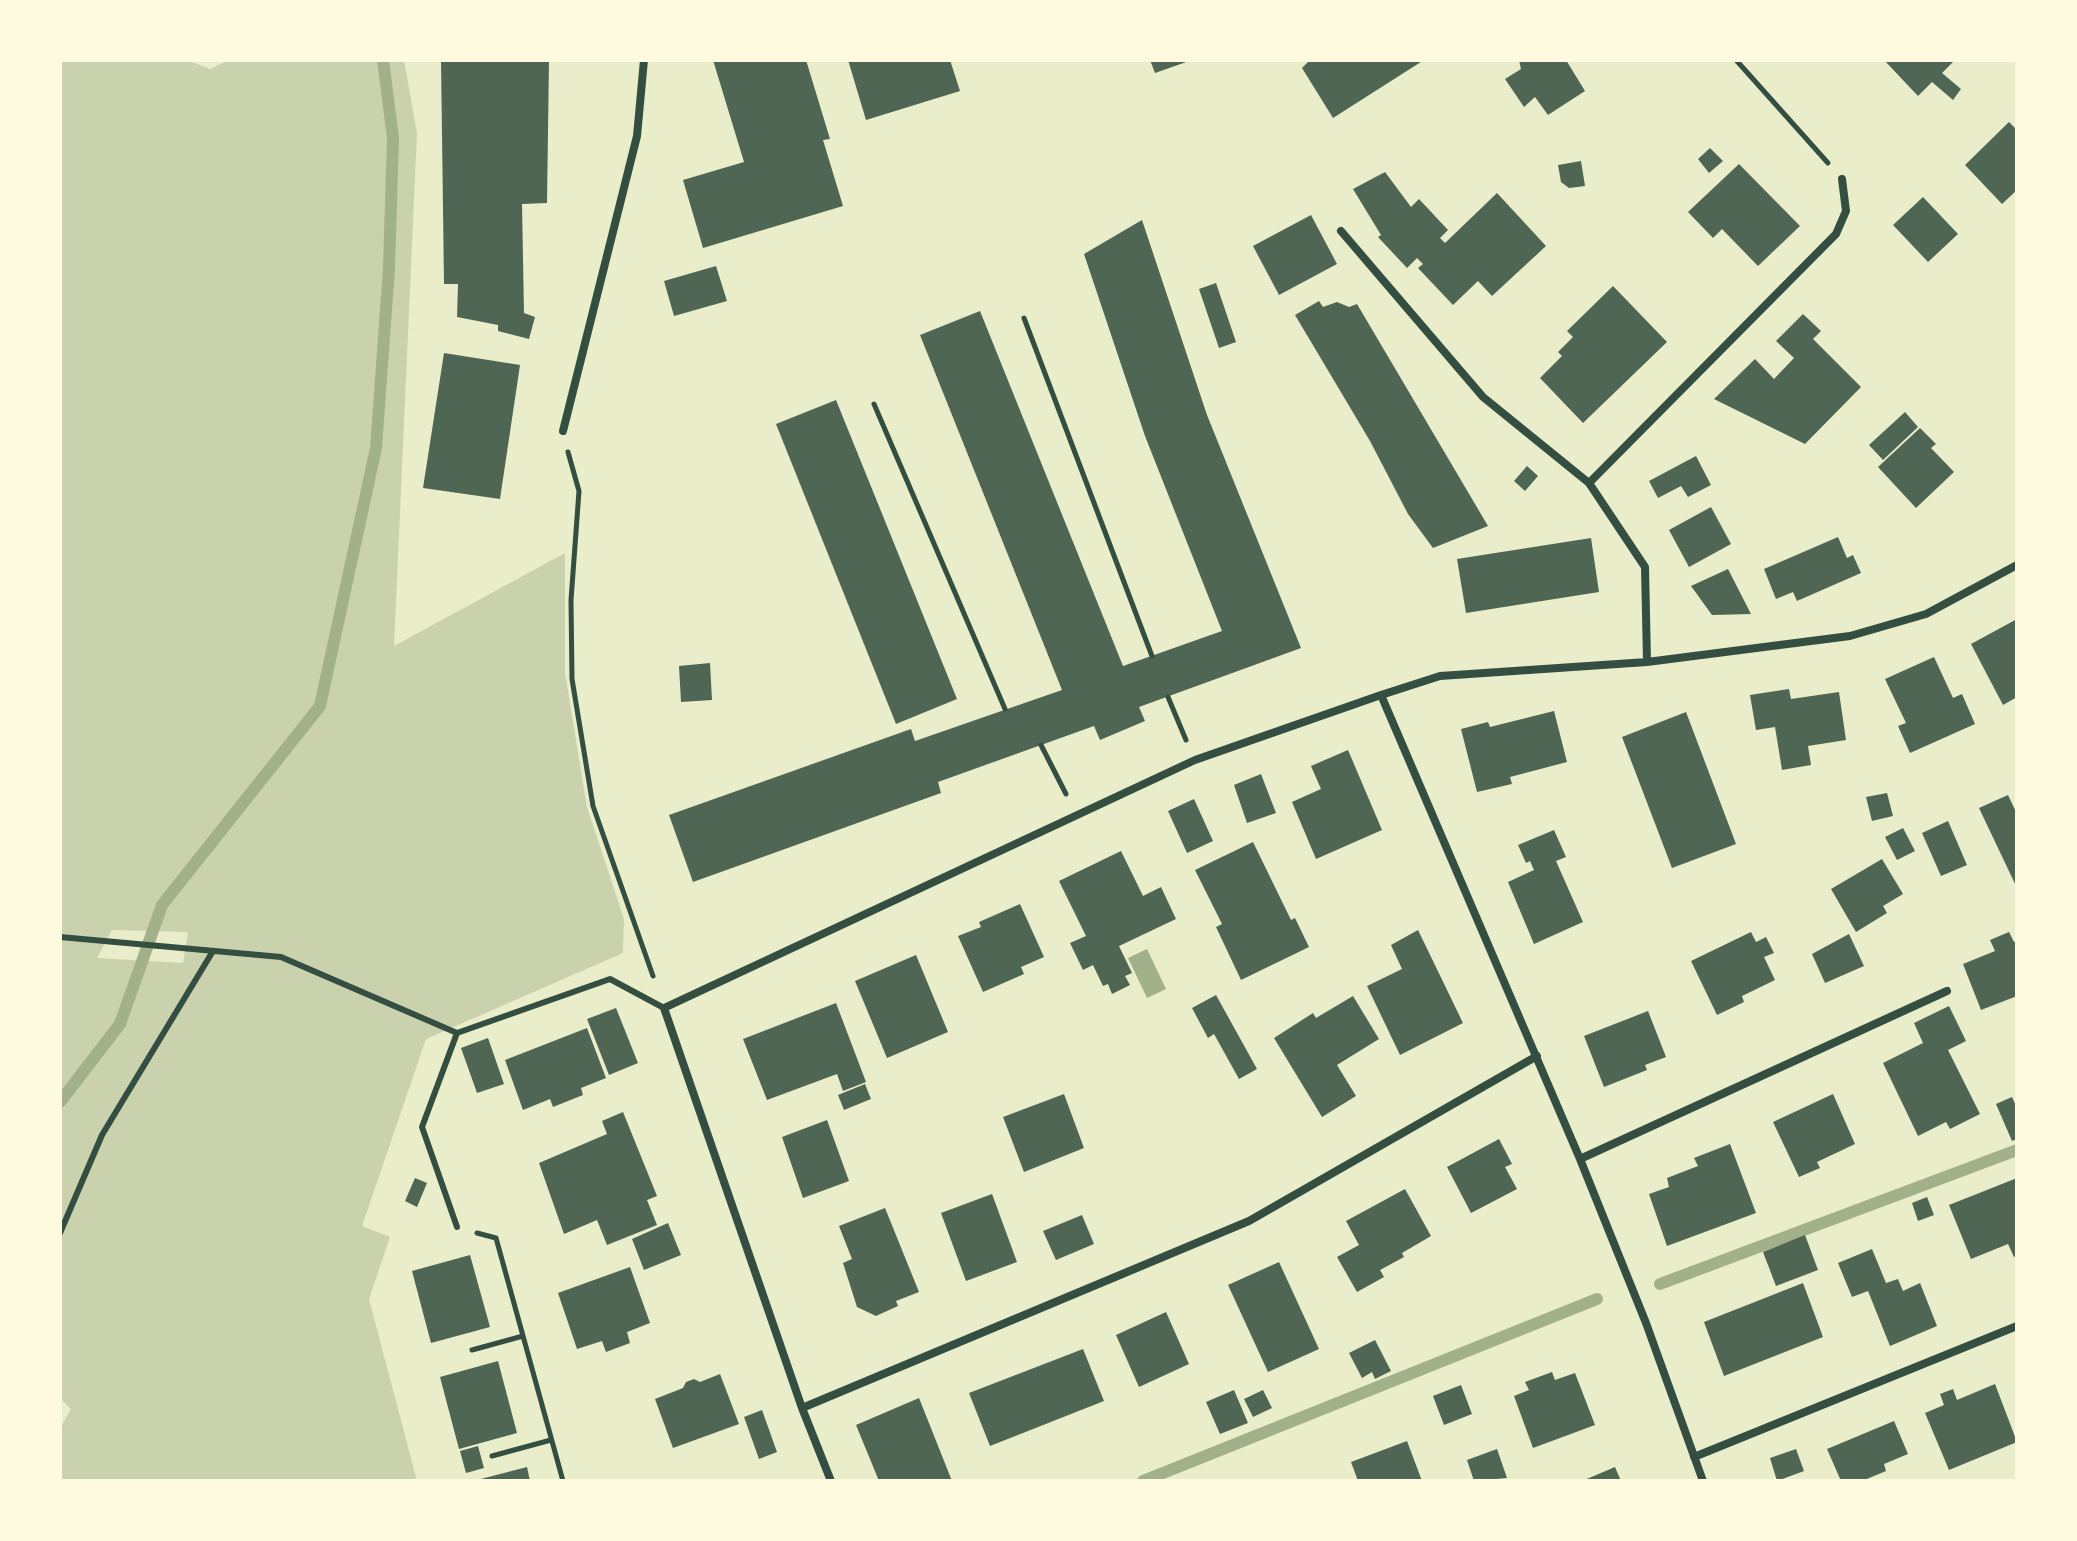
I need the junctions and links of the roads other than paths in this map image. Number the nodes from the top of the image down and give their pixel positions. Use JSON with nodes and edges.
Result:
{"nodes":[{"id":1,"x":644,"y":60,"type":"edge"},
{"id":2,"x":1842,"y":179,"type":"road end"},
{"id":3,"x":1341,"y":231,"type":"dead end"},
{"id":4,"x":563,"y":431,"type":"dead end"},
{"id":5,"x":1589,"y":483,"type":"junction"},
{"id":6,"x":2017,"y":565,"type":"edge"},
{"id":7,"x":1647,"y":662,"type":"junction"},
{"id":8,"x":1381,"y":695,"type":"junction"},
{"id":9,"x":60,"y":937,"type":"edge"},
{"id":10,"x":213,"y":951,"type":"junction"},
{"id":11,"x":1947,"y":991,"type":"dead end"},
{"id":12,"x":664,"y":1008,"type":"junction"},
{"id":13,"x":457,"y":1033,"type":"junction"},
{"id":14,"x":1537,"y":1056,"type":"junction"},
{"id":15,"x":1580,"y":1159,"type":"junction"},
{"id":16,"x":457,"y":1227,"type":"road end"},
{"id":17,"x":60,"y":1233,"type":"edge"},
{"id":18,"x":2017,"y":1326,"type":"edge"},
{"id":19,"x":802,"y":1408,"type":"junction"},
{"id":20,"x":1694,"y":1457,"type":"junction"},
{"id":21,"x":831,"y":1481,"type":"edge"},
{"id":22,"x":1703,"y":1481,"type":"edge"}],
"edges":[{"from":1,"to":4,"type":"street"},
{"from":2,"to":5,"type":"street"},
{"from":3,"to":5,"type":"street"},
{"from":5,"to":7,"type":"street"},
{"from":6,"to":7,"type":"street"},
{"from":7,"to":8,"type":"street"},
{"from":8,"to":12,"type":"street"},
{"from":8,"to":14,"type":"street"},
{"from":9,"to":10,"type":"lane"},
{"from":10,"to":13,"type":"lane"},
{"from":10,"to":17,"type":"lane"},
{"from":11,"to":15,"type":"street"},
{"from":12,"to":13,"type":"lane"},
{"from":12,"to":19,"type":"street"},
{"from":13,"to":16,"type":"lane"},
{"from":14,"to":15,"type":"street"},
{"from":14,"to":19,"type":"street"},
{"from":15,"to":20,"type":"street"},
{"from":18,"to":20,"type":"street"},
{"from":19,"to":21,"type":"street"},
{"from":20,"to":22,"type":"street"}]}
